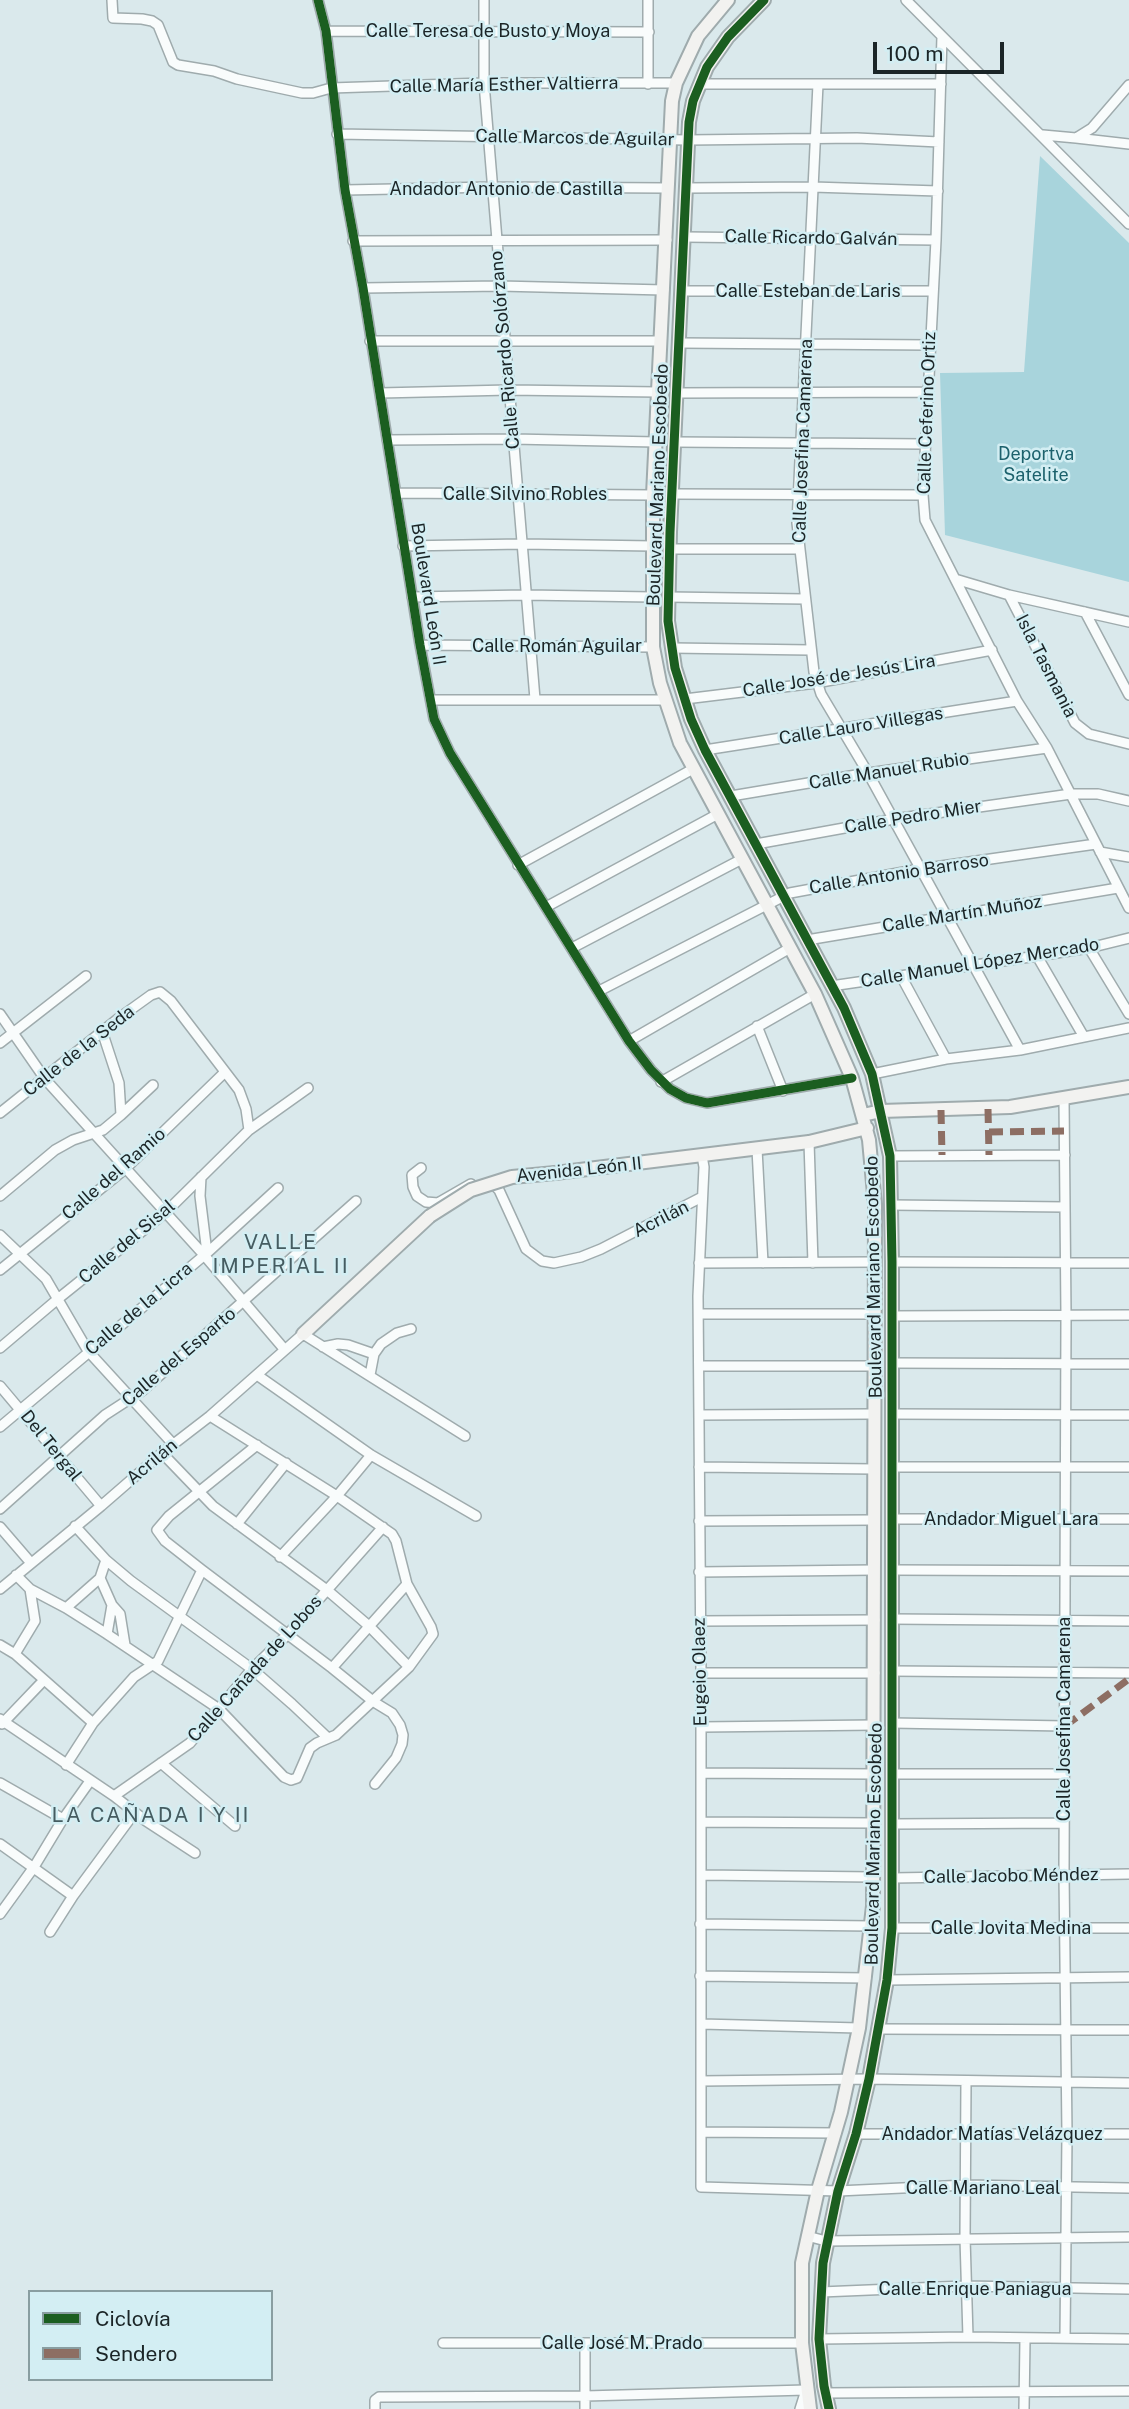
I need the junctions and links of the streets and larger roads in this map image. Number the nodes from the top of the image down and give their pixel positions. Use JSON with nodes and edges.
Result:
{"nodes":[{"id":1,"x":112,"y":0,"type":"edge"},
{"id":2,"x":318,"y":0,"type":"edge"},
{"id":3,"x":484,"y":0,"type":"edge"},
{"id":4,"x":648,"y":0,"type":"edge"},
{"id":5,"x":728,"y":0,"type":"edge"},
{"id":6,"x":764,"y":0,"type":"edge"},
{"id":7,"x":906,"y":0,"type":"edge"},
{"id":8,"x":326,"y":31,"type":"junction"},
{"id":9,"x":484,"y":32,"type":"junction"},
{"id":10,"x":649,"y":32,"type":"junction"},
{"id":11,"x":942,"y":36,"type":"junction"},
{"id":12,"x":484,"y":83,"type":"junction"},
{"id":13,"x":676,"y":83,"type":"junction"},
{"id":14,"x":648,"y":84,"type":"junction"},
{"id":15,"x":699,"y":84,"type":"junction"},
{"id":16,"x":818,"y":84,"type":"junction"},
{"id":17,"x":941,"y":84,"type":"junction"},
{"id":18,"x":1129,"y":85,"type":"edge"},
{"id":19,"x":331,"y":88,"type":"junction"},
{"id":20,"x":337,"y":134,"type":"junction"},
{"id":21,"x":1043,"y":135,"type":"junction"},
{"id":22,"x":488,"y":137,"type":"junction"},
{"id":23,"x":816,"y":138,"type":"junction"},
{"id":24,"x":1076,"y":138,"type":"junction"},
{"id":25,"x":669,"y":139,"type":"junction"},
{"id":26,"x":688,"y":139,"type":"junction"},
{"id":27,"x":939,"y":142,"type":"junction"},
{"id":28,"x":1129,"y":144,"type":"edge"},
{"id":29,"x":494,"y":187,"type":"junction"},
{"id":30,"x":813,"y":187,"type":"junction"},
{"id":31,"x":668,"y":188,"type":"junction"},
{"id":32,"x":687,"y":188,"type":"junction"},
{"id":33,"x":345,"y":190,"type":"junction"},
{"id":34,"x":938,"y":191,"type":"junction"},
{"id":35,"x":1129,"y":224,"type":"edge"},
{"id":36,"x":685,"y":237,"type":"junction"},
{"id":37,"x":810,"y":237,"type":"junction"},
{"id":38,"x":496,"y":240,"type":"junction"},
{"id":39,"x":667,"y":240,"type":"junction"},
{"id":40,"x":936,"y":240,"type":"junction"},
{"id":41,"x":353,"y":241,"type":"junction"},
{"id":42,"x":500,"y":286,"type":"junction"},
{"id":43,"x":363,"y":288,"type":"junction"},
{"id":44,"x":808,"y":289,"type":"junction"},
{"id":45,"x":664,"y":290,"type":"junction"},
{"id":46,"x":682,"y":290,"type":"junction"},
{"id":47,"x":933,"y":291,"type":"junction"},
{"id":48,"x":503,"y":339,"type":"junction"},
{"id":49,"x":370,"y":341,"type":"junction"},
{"id":50,"x":660,"y":341,"type":"junction"},
{"id":51,"x":680,"y":343,"type":"junction"},
{"id":52,"x":805,"y":343,"type":"junction"},
{"id":53,"x":929,"y":345,"type":"junction"},
{"id":54,"x":509,"y":390,"type":"junction"},
{"id":55,"x":657,"y":392,"type":"junction"},
{"id":56,"x":803,"y":392,"type":"junction"},
{"id":57,"x":928,"y":392,"type":"junction"},
{"id":58,"x":380,"y":393,"type":"junction"},
{"id":59,"x":677,"y":393,"type":"junction"},
{"id":60,"x":513,"y":439,"type":"junction"},
{"id":61,"x":387,"y":440,"type":"junction"},
{"id":62,"x":656,"y":442,"type":"junction"},
{"id":63,"x":674,"y":442,"type":"junction"},
{"id":64,"x":800,"y":443,"type":"junction"},
{"id":65,"x":925,"y":444,"type":"junction"},
{"id":66,"x":517,"y":492,"type":"junction"},
{"id":67,"x":397,"y":493,"type":"junction"},
{"id":68,"x":672,"y":494,"type":"junction"},
{"id":69,"x":798,"y":494,"type":"junction"},
{"id":70,"x":653,"y":495,"type":"junction"},
{"id":71,"x":923,"y":495,"type":"junction"},
{"id":72,"x":670,"y":532,"type":"junction"},
{"id":73,"x":653,"y":533,"type":"junction"},
{"id":74,"x":522,"y":544,"type":"junction"},
{"id":75,"x":403,"y":546,"type":"junction"},
{"id":76,"x":653,"y":546,"type":"junction"},
{"id":77,"x":670,"y":549,"type":"junction"},
{"id":78,"x":800,"y":549,"type":"junction"},
{"id":79,"x":955,"y":579,"type":"junction"},
{"id":80,"x":1009,"y":595,"type":"junction"},
{"id":81,"x":526,"y":596,"type":"junction"},
{"id":82,"x":412,"y":597,"type":"junction"},
{"id":83,"x":652,"y":597,"type":"junction"},
{"id":84,"x":668,"y":597,"type":"junction"},
{"id":85,"x":805,"y":599,"type":"junction"},
{"id":86,"x":1085,"y":612,"type":"junction"},
{"id":87,"x":1129,"y":622,"type":"edge"},
{"id":88,"x":420,"y":645,"type":"junction"},
{"id":89,"x":530,"y":646,"type":"junction"},
{"id":90,"x":653,"y":647,"type":"junction"},
{"id":91,"x":672,"y":648,"type":"junction"},
{"id":92,"x":810,"y":650,"type":"junction"},
{"id":93,"x":992,"y":650,"type":"junction"},
{"id":94,"x":817,"y":683,"type":"junction"},
{"id":95,"x":1129,"y":695,"type":"edge"},
{"id":96,"x":535,"y":699,"type":"junction"},
{"id":97,"x":685,"y":699,"type":"junction"},
{"id":98,"x":431,"y":700,"type":"junction"},
{"id":99,"x":665,"y":700,"type":"junction"},
{"id":100,"x":1017,"y":701,"type":"junction"},
{"id":101,"x":842,"y":730,"type":"junction"},
{"id":102,"x":1129,"y":744,"type":"edge"},
{"id":103,"x":1047,"y":748,"type":"junction"},
{"id":104,"x":705,"y":750,"type":"junction"},
{"id":105,"x":693,"y":769,"type":"junction"},
{"id":106,"x":868,"y":773,"type":"junction"},
{"id":107,"x":1071,"y":794,"type":"junction"},
{"id":108,"x":731,"y":796,"type":"junction"},
{"id":109,"x":1129,"y":801,"type":"edge"},
{"id":110,"x":718,"y":814,"type":"junction"},
{"id":111,"x":894,"y":819,"type":"junction"},
{"id":112,"x":756,"y":844,"type":"junction"},
{"id":113,"x":1098,"y":848,"type":"junction"},
{"id":114,"x":1129,"y":857,"type":"edge"},
{"id":115,"x":742,"y":859,"type":"junction"},
{"id":116,"x":518,"y":865,"type":"junction"},
{"id":117,"x":920,"y":869,"type":"junction"},
{"id":118,"x":1118,"y":888,"type":"junction"},
{"id":119,"x":783,"y":896,"type":"junction"},
{"id":120,"x":767,"y":904,"type":"junction"},
{"id":121,"x":546,"y":906,"type":"junction"},
{"id":122,"x":1129,"y":908,"type":"edge"},
{"id":123,"x":946,"y":917,"type":"junction"},
{"id":124,"x":1129,"y":937,"type":"edge"},
{"id":125,"x":807,"y":940,"type":"junction"},
{"id":126,"x":572,"y":948,"type":"junction"},
{"id":127,"x":790,"y":948,"type":"junction"},
{"id":128,"x":1089,"y":948,"type":"junction"},
{"id":129,"x":1037,"y":956,"type":"junction"},
{"id":130,"x":973,"y":966,"type":"junction"},
{"id":131,"x":901,"y":975,"type":"junction"},
{"id":132,"x":86,"y":976,"type":"dead end"},
{"id":133,"x":831,"y":986,"type":"junction"},
{"id":134,"x":599,"y":991,"type":"junction"},
{"id":135,"x":815,"y":994,"type":"junction"},
{"id":136,"x":0,"y":1014,"type":"edge"},
{"id":137,"x":1129,"y":1014,"type":"edge"},
{"id":138,"x":757,"y":1026,"type":"junction"},
{"id":139,"x":1129,"y":1028,"type":"edge"},
{"id":140,"x":102,"y":1031,"type":"junction"},
{"id":141,"x":13,"y":1034,"type":"junction"},
{"id":142,"x":1084,"y":1037,"type":"junction"},
{"id":143,"x":629,"y":1041,"type":"junction"},
{"id":144,"x":0,"y":1043,"type":"edge"},
{"id":145,"x":1020,"y":1050,"type":"junction"},
{"id":146,"x":946,"y":1059,"type":"junction"},
{"id":147,"x":224,"y":1073,"type":"junction"},
{"id":148,"x":872,"y":1074,"type":"junction"},
{"id":149,"x":852,"y":1078,"type":"junction"},
{"id":150,"x":45,"y":1079,"type":"junction"},
{"id":151,"x":661,"y":1082,"type":"junction"},
{"id":152,"x":153,"y":1085,"type":"dead end"},
{"id":153,"x":1129,"y":1087,"type":"edge"},
{"id":154,"x":308,"y":1088,"type":"dead end"},
{"id":155,"x":783,"y":1091,"type":"junction"},
{"id":156,"x":1063,"y":1100,"type":"junction"},
{"id":157,"x":881,"y":1111,"type":"junction"},
{"id":158,"x":0,"y":1113,"type":"edge"},
{"id":159,"x":121,"y":1115,"type":"junction"},
{"id":160,"x":865,"y":1121,"type":"junction"},
{"id":161,"x":249,"y":1130,"type":"junction"},
{"id":162,"x":96,"y":1134,"type":"junction"},
{"id":163,"x":809,"y":1142,"type":"junction"},
{"id":164,"x":757,"y":1149,"type":"junction"},
{"id":165,"x":1065,"y":1155,"type":"junction"},
{"id":166,"x":702,"y":1156,"type":"junction"},
{"id":167,"x":890,"y":1156,"type":"junction"},
{"id":168,"x":421,"y":1168,"type":"dead end"},
{"id":169,"x":125,"y":1169,"type":"junction"},
{"id":170,"x":201,"y":1177,"type":"junction"},
{"id":171,"x":278,"y":1188,"type":"dead end"},
{"id":172,"x":0,"y":1196,"type":"edge"},
{"id":173,"x":702,"y":1197,"type":"junction"},
{"id":174,"x":356,"y":1201,"type":"dead end"},
{"id":175,"x":891,"y":1205,"type":"junction"},
{"id":176,"x":1065,"y":1208,"type":"junction"},
{"id":177,"x":166,"y":1213,"type":"junction"},
{"id":178,"x":203,"y":1220,"type":"junction"},
{"id":179,"x":0,"y":1235,"type":"edge"},
{"id":180,"x":192,"y":1242,"type":"junction"},
{"id":181,"x":18,"y":1254,"type":"junction"},
{"id":182,"x":205,"y":1254,"type":"junction"},
{"id":183,"x":763,"y":1262,"type":"junction"},
{"id":184,"x":875,"y":1262,"type":"junction"},
{"id":185,"x":892,"y":1262,"type":"junction"},
{"id":186,"x":699,"y":1263,"type":"junction"},
{"id":187,"x":813,"y":1263,"type":"junction"},
{"id":188,"x":1066,"y":1263,"type":"junction"},
{"id":189,"x":1129,"y":1263,"type":"edge"},
{"id":190,"x":0,"y":1270,"type":"edge"},
{"id":191,"x":59,"y":1298,"type":"junction"},
{"id":192,"x":244,"y":1303,"type":"junction"},
{"id":193,"x":699,"y":1314,"type":"junction"},
{"id":194,"x":874,"y":1314,"type":"junction"},
{"id":195,"x":1129,"y":1315,"type":"edge"},
{"id":196,"x":891,"y":1316,"type":"junction"},
{"id":197,"x":1066,"y":1316,"type":"junction"},
{"id":198,"x":411,"y":1329,"type":"dead end"},
{"id":199,"x":303,"y":1334,"type":"junction"},
{"id":200,"x":323,"y":1346,"type":"junction"},
{"id":201,"x":0,"y":1348,"type":"edge"},
{"id":202,"x":285,"y":1350,"type":"junction"},
{"id":203,"x":89,"y":1351,"type":"junction"},
{"id":204,"x":374,"y":1354,"type":"junction"},
{"id":205,"x":892,"y":1363,"type":"junction"},
{"id":206,"x":1065,"y":1364,"type":"junction"},
{"id":207,"x":1129,"y":1364,"type":"edge"},
{"id":208,"x":700,"y":1366,"type":"junction"},
{"id":209,"x":874,"y":1366,"type":"junction"},
{"id":210,"x":257,"y":1375,"type":"junction"},
{"id":211,"x":370,"y":1375,"type":"junction"},
{"id":212,"x":0,"y":1385,"type":"edge"},
{"id":213,"x":133,"y":1398,"type":"junction"},
{"id":214,"x":22,"y":1409,"type":"junction"},
{"id":215,"x":1064,"y":1413,"type":"junction"},
{"id":216,"x":873,"y":1414,"type":"junction"},
{"id":217,"x":892,"y":1414,"type":"junction"},
{"id":218,"x":699,"y":1415,"type":"junction"},
{"id":219,"x":1129,"y":1415,"type":"edge"},
{"id":220,"x":210,"y":1416,"type":"junction"},
{"id":221,"x":0,"y":1427,"type":"edge"},
{"id":222,"x":873,"y":1428,"type":"junction"},
{"id":223,"x":892,"y":1429,"type":"junction"},
{"id":224,"x":465,"y":1436,"type":"dead end"},
{"id":225,"x":173,"y":1444,"type":"junction"},
{"id":226,"x":257,"y":1445,"type":"junction"},
{"id":227,"x":162,"y":1453,"type":"junction"},
{"id":228,"x":371,"y":1455,"type":"junction"},
{"id":229,"x":58,"y":1457,"type":"junction"},
{"id":230,"x":286,"y":1463,"type":"junction"},
{"id":231,"x":892,"y":1466,"type":"junction"},
{"id":232,"x":1064,"y":1466,"type":"junction"},
{"id":233,"x":1129,"y":1466,"type":"edge"},
{"id":234,"x":699,"y":1467,"type":"junction"},
{"id":235,"x":874,"y":1469,"type":"junction"},
{"id":236,"x":199,"y":1492,"type":"junction"},
{"id":237,"x":337,"y":1496,"type":"junction"},
{"id":238,"x":101,"y":1506,"type":"junction"},
{"id":239,"x":0,"y":1509,"type":"edge"},
{"id":240,"x":476,"y":1516,"type":"dead end"},
{"id":241,"x":892,"y":1519,"type":"junction"},
{"id":242,"x":1129,"y":1519,"type":"edge"},
{"id":243,"x":874,"y":1520,"type":"junction"},
{"id":244,"x":1065,"y":1520,"type":"junction"},
{"id":245,"x":699,"y":1521,"type":"junction"},
{"id":246,"x":237,"y":1524,"type":"junction"},
{"id":247,"x":75,"y":1526,"type":"junction"},
{"id":248,"x":0,"y":1527,"type":"edge"},
{"id":249,"x":383,"y":1527,"type":"junction"},
{"id":250,"x":280,"y":1557,"type":"junction"},
{"id":251,"x":106,"y":1560,"type":"junction"},
{"id":252,"x":31,"y":1563,"type":"junction"},
{"id":253,"x":202,"y":1570,"type":"junction"},
{"id":254,"x":874,"y":1570,"type":"junction"},
{"id":255,"x":892,"y":1570,"type":"junction"},
{"id":256,"x":1065,"y":1570,"type":"junction"},
{"id":257,"x":1129,"y":1571,"type":"edge"},
{"id":258,"x":699,"y":1572,"type":"junction"},
{"id":259,"x":16,"y":1574,"type":"junction"},
{"id":260,"x":100,"y":1578,"type":"junction"},
{"id":261,"x":407,"y":1584,"type":"junction"},
{"id":262,"x":0,"y":1588,"type":"edge"},
{"id":263,"x":30,"y":1589,"type":"junction"},
{"id":264,"x":327,"y":1590,"type":"junction"},
{"id":265,"x":112,"y":1605,"type":"junction"},
{"id":266,"x":66,"y":1608,"type":"junction"},
{"id":267,"x":180,"y":1619,"type":"junction"},
{"id":268,"x":892,"y":1619,"type":"junction"},
{"id":269,"x":875,"y":1620,"type":"junction"},
{"id":270,"x":699,"y":1621,"type":"junction"},
{"id":271,"x":1064,"y":1621,"type":"junction"},
{"id":272,"x":1129,"y":1621,"type":"edge"},
{"id":273,"x":369,"y":1626,"type":"junction"},
{"id":274,"x":107,"y":1634,"type":"junction"},
{"id":275,"x":288,"y":1634,"type":"junction"},
{"id":276,"x":0,"y":1645,"type":"edge"},
{"id":277,"x":125,"y":1646,"type":"junction"},
{"id":278,"x":15,"y":1654,"type":"junction"},
{"id":279,"x":155,"y":1664,"type":"junction"},
{"id":280,"x":409,"y":1667,"type":"junction"},
{"id":281,"x":332,"y":1668,"type":"junction"},
{"id":282,"x":252,"y":1669,"type":"junction"},
{"id":283,"x":892,"y":1671,"type":"junction"},
{"id":284,"x":701,"y":1673,"type":"junction"},
{"id":285,"x":875,"y":1673,"type":"junction"},
{"id":286,"x":1065,"y":1673,"type":"junction"},
{"id":287,"x":1129,"y":1673,"type":"edge"},
{"id":288,"x":44,"y":1680,"type":"junction"},
{"id":289,"x":374,"y":1702,"type":"junction"},
{"id":290,"x":219,"y":1709,"type":"junction"},
{"id":291,"x":2,"y":1722,"type":"edge"},
{"id":292,"x":93,"y":1723,"type":"junction"},
{"id":293,"x":892,"y":1723,"type":"junction"},
{"id":294,"x":875,"y":1725,"type":"junction"},
{"id":295,"x":1065,"y":1726,"type":"junction"},
{"id":296,"x":702,"y":1727,"type":"junction"},
{"id":297,"x":328,"y":1738,"type":"junction"},
{"id":298,"x":161,"y":1763,"type":"junction"},
{"id":299,"x":66,"y":1765,"type":"junction"},
{"id":300,"x":701,"y":1773,"type":"junction"},
{"id":301,"x":874,"y":1774,"type":"junction"},
{"id":302,"x":892,"y":1774,"type":"junction"},
{"id":303,"x":1065,"y":1774,"type":"junction"},
{"id":304,"x":90,"y":1781,"type":"junction"},
{"id":305,"x":0,"y":1783,"type":"edge"},
{"id":306,"x":375,"y":1784,"type":"dead end"},
{"id":307,"x":114,"y":1796,"type":"junction"},
{"id":308,"x":135,"y":1812,"type":"junction"},
{"id":309,"x":63,"y":1819,"type":"junction"},
{"id":310,"x":702,"y":1822,"type":"junction"},
{"id":311,"x":874,"y":1823,"type":"junction"},
{"id":312,"x":1064,"y":1823,"type":"junction"},
{"id":313,"x":892,"y":1824,"type":"junction"},
{"id":314,"x":235,"y":1826,"type":"dead end"},
{"id":315,"x":0,"y":1844,"type":"edge"},
{"id":316,"x":195,"y":1853,"type":"dead end"},
{"id":317,"x":34,"y":1867,"type":"junction"},
{"id":318,"x":1064,"y":1874,"type":"junction"},
{"id":319,"x":1129,"y":1874,"type":"edge"},
{"id":320,"x":701,"y":1875,"type":"junction"},
{"id":321,"x":873,"y":1877,"type":"junction"},
{"id":322,"x":893,"y":1878,"type":"junction"},
{"id":323,"x":73,"y":1896,"type":"junction"},
{"id":324,"x":0,"y":1914,"type":"edge"},
{"id":325,"x":700,"y":1924,"type":"junction"},
{"id":326,"x":872,"y":1927,"type":"junction"},
{"id":327,"x":892,"y":1928,"type":"junction"},
{"id":328,"x":1064,"y":1928,"type":"junction"},
{"id":329,"x":1129,"y":1928,"type":"edge"},
{"id":330,"x":50,"y":1932,"type":"dead end"},
{"id":331,"x":700,"y":1976,"type":"junction"},
{"id":332,"x":1129,"y":1977,"type":"edge"},
{"id":333,"x":866,"y":1978,"type":"junction"},
{"id":334,"x":1065,"y":1978,"type":"junction"},
{"id":335,"x":887,"y":1980,"type":"junction"},
{"id":336,"x":701,"y":2024,"type":"junction"},
{"id":337,"x":859,"y":2028,"type":"junction"},
{"id":338,"x":1065,"y":2028,"type":"junction"},
{"id":339,"x":878,"y":2029,"type":"junction"},
{"id":340,"x":1129,"y":2030,"type":"edge"},
{"id":341,"x":848,"y":2080,"type":"junction"},
{"id":342,"x":869,"y":2080,"type":"junction"},
{"id":343,"x":701,"y":2081,"type":"junction"},
{"id":344,"x":966,"y":2081,"type":"junction"},
{"id":345,"x":1066,"y":2082,"type":"junction"},
{"id":346,"x":1129,"y":2082,"type":"edge"},
{"id":347,"x":701,"y":2132,"type":"junction"},
{"id":348,"x":835,"y":2133,"type":"junction"},
{"id":349,"x":856,"y":2134,"type":"junction"},
{"id":350,"x":967,"y":2134,"type":"junction"},
{"id":351,"x":1067,"y":2134,"type":"junction"},
{"id":352,"x":1129,"y":2134,"type":"edge"},
{"id":353,"x":966,"y":2185,"type":"junction"},
{"id":354,"x":1066,"y":2188,"type":"junction"},
{"id":355,"x":1129,"y":2188,"type":"edge"},
{"id":356,"x":818,"y":2190,"type":"junction"},
{"id":357,"x":838,"y":2191,"type":"junction"},
{"id":358,"x":807,"y":2236,"type":"junction"},
{"id":359,"x":1066,"y":2237,"type":"junction"},
{"id":360,"x":1129,"y":2237,"type":"edge"},
{"id":361,"x":965,"y":2238,"type":"junction"},
{"id":362,"x":826,"y":2241,"type":"junction"},
{"id":363,"x":965,"y":2286,"type":"junction"},
{"id":364,"x":1066,"y":2289,"type":"junction"},
{"id":365,"x":1129,"y":2289,"type":"edge"},
{"id":366,"x":821,"y":2291,"type":"junction"},
{"id":367,"x":968,"y":2337,"type":"junction"},
{"id":368,"x":1065,"y":2338,"type":"junction"},
{"id":369,"x":819,"y":2339,"type":"junction"},
{"id":370,"x":1025,"y":2339,"type":"junction"},
{"id":371,"x":1129,"y":2339,"type":"edge"},
{"id":372,"x":443,"y":2343,"type":"dead end"},
{"id":373,"x":585,"y":2343,"type":"junction"},
{"id":374,"x":802,"y":2343,"type":"junction"},
{"id":375,"x":806,"y":2390,"type":"junction"},
{"id":376,"x":1129,"y":2391,"type":"edge"},
{"id":377,"x":826,"y":2393,"type":"junction"},
{"id":378,"x":1023,"y":2393,"type":"junction"},
{"id":379,"x":585,"y":2396,"type":"junction"},
{"id":380,"x":375,"y":2409,"type":"edge"},
{"id":381,"x":585,"y":2409,"type":"edge"},
{"id":382,"x":800,"y":2409,"type":"edge"},
{"id":383,"x":810,"y":2409,"type":"edge"},
{"id":384,"x":829,"y":2409,"type":"edge"},
{"id":385,"x":1024,"y":2409,"type":"edge"}],
"edges":[{"from":1,"to":19,"type":"street","name":"Calle María Esther Valtierra"},
{"from":2,"to":8,"type":"street","name":"Boulevard León II"},
{"from":3,"to":9,"type":"street","name":"Calle Ricardo Solórzano"},
{"from":4,"to":10,"type":"street"},
{"from":5,"to":13,"type":"street","name":"Boulevard Mariano Escobedo"},
{"from":6,"to":15,"type":"street","name":"Boulevard Mariano Escobedo"},
{"from":7,"to":11,"type":"street"},
{"from":8,"to":9,"type":"street","name":"Calle Teresa de Busto y Moya"},
{"from":8,"to":19,"type":"street","name":"Boulevard León II"},
{"from":9,"to":10,"type":"street","name":"Calle Teresa de Busto y Moya"},
{"from":9,"to":12,"type":"street","name":"Calle Ricardo Solórzano"},
{"from":10,"to":14,"type":"street"},
{"from":11,"to":17,"type":"street","name":"Calle Ceferino Ortiz"},
{"from":11,"to":21,"type":"street"},
{"from":12,"to":14,"type":"street","name":"Calle María Esther Valtierra"},
{"from":12,"to":19,"type":"street","name":"Calle María Esther Valtierra"},
{"from":12,"to":22,"type":"street","name":"Calle Ricardo Solórzano"},
{"from":13,"to":14,"type":"street","name":"Calle María Esther Valtierra"},
{"from":13,"to":25,"type":"street","name":"Boulevard Mariano Escobedo"},
{"from":15,"to":16,"type":"street"},
{"from":15,"to":26,"type":"street","name":"Boulevard Mariano Escobedo"},
{"from":16,"to":17,"type":"street"},
{"from":16,"to":23,"type":"street","name":"Calle Josefina Camarena"},
{"from":17,"to":27,"type":"street","name":"Calle Ceferino Ortiz"},
{"from":18,"to":24,"type":"street"},
{"from":19,"to":20,"type":"street","name":"Boulevard León II"},
{"from":20,"to":22,"type":"street","name":"Calle Marcos de Aguilar"},
{"from":20,"to":33,"type":"street","name":"Boulevard León II"},
{"from":21,"to":24,"type":"street"},
{"from":21,"to":35,"type":"street"},
{"from":22,"to":25,"type":"street","name":"Calle Marcos de Aguilar"},
{"from":22,"to":29,"type":"street","name":"Calle Ricardo Solórzano"},
{"from":23,"to":26,"type":"street","name":"Calle Marcos de Aguilar"},
{"from":23,"to":27,"type":"street","name":"Calle Marcos de Aguilar"},
{"from":23,"to":30,"type":"street","name":"Calle Josefina Camarena"},
{"from":24,"to":28,"type":"street"},
{"from":25,"to":26,"type":"street","name":"Calle Marcos de Aguilar"},
{"from":25,"to":31,"type":"street","name":"Boulevard Mariano Escobedo"},
{"from":26,"to":32,"type":"street","name":"Boulevard Mariano Escobedo"},
{"from":27,"to":34,"type":"street","name":"Calle Ceferino Ortiz"},
{"from":29,"to":31,"type":"street","name":"Andador Antonio de Castilla"},
{"from":29,"to":33,"type":"street","name":"Andador Antonio de Castilla"},
{"from":29,"to":38,"type":"street","name":"Calle Ricardo Solórzano"},
{"from":30,"to":32,"type":"street"},
{"from":30,"to":34,"type":"street"},
{"from":30,"to":37,"type":"street","name":"Calle Josefina Camarena"},
{"from":31,"to":39,"type":"street","name":"Boulevard Mariano Escobedo"},
{"from":32,"to":36,"type":"street","name":"Boulevard Mariano Escobedo"},
{"from":33,"to":41,"type":"street","name":"Boulevard León II"},
{"from":34,"to":40,"type":"street","name":"Calle Ceferino Ortiz"},
{"from":36,"to":37,"type":"street","name":"Calle Ricardo Galván"},
{"from":36,"to":46,"type":"street","name":"Boulevard Mariano Escobedo"},
{"from":37,"to":40,"type":"street","name":"Calle Ricardo Galván"},
{"from":37,"to":44,"type":"street","name":"Calle Josefina Camarena"},
{"from":38,"to":39,"type":"street"},
{"from":38,"to":41,"type":"street"},
{"from":38,"to":42,"type":"street","name":"Calle Ricardo Solórzano"},
{"from":39,"to":45,"type":"street","name":"Boulevard Mariano Escobedo"},
{"from":40,"to":47,"type":"street","name":"Calle Ceferino Ortiz"},
{"from":41,"to":43,"type":"street","name":"Boulevard León II"},
{"from":42,"to":43,"type":"street"},
{"from":42,"to":45,"type":"street"},
{"from":42,"to":48,"type":"street","name":"Calle Ricardo Solórzano"},
{"from":43,"to":49,"type":"street","name":"Boulevard León II"},
{"from":44,"to":46,"type":"street","name":"Calle Esteban de Laris"},
{"from":44,"to":47,"type":"street","name":"Calle Esteban de Laris"},
{"from":44,"to":52,"type":"street","name":"Calle Josefina Camarena"},
{"from":45,"to":50,"type":"street","name":"Boulevard Mariano Escobedo"},
{"from":46,"to":51,"type":"street","name":"Boulevard Mariano Escobedo"},
{"from":47,"to":53,"type":"street","name":"Calle Ceferino Ortiz"},
{"from":48,"to":49,"type":"street"},
{"from":48,"to":50,"type":"street"},
{"from":48,"to":54,"type":"street","name":"Calle Ricardo Solórzano"},
{"from":49,"to":58,"type":"street","name":"Boulevard León II"},
{"from":50,"to":55,"type":"street","name":"Boulevard Mariano Escobedo"},
{"from":51,"to":52,"type":"street"},
{"from":51,"to":59,"type":"street","name":"Boulevard Mariano Escobedo"},
{"from":52,"to":53,"type":"street"},
{"from":52,"to":56,"type":"street","name":"Calle Josefina Camarena"},
{"from":53,"to":57,"type":"street","name":"Calle Ceferino Ortiz"},
{"from":54,"to":55,"type":"street"},
{"from":54,"to":58,"type":"street"},
{"from":54,"to":60,"type":"street","name":"Calle Ricardo Solórzano"},
{"from":55,"to":62,"type":"street","name":"Boulevard Mariano Escobedo"},
{"from":56,"to":57,"type":"street"},
{"from":56,"to":59,"type":"street"},
{"from":56,"to":64,"type":"street","name":"Calle Josefina Camarena"},
{"from":57,"to":65,"type":"street","name":"Calle Ceferino Ortiz"},
{"from":58,"to":61,"type":"street","name":"Boulevard León II"},
{"from":59,"to":63,"type":"street","name":"Boulevard Mariano Escobedo"},
{"from":60,"to":61,"type":"street"},
{"from":60,"to":62,"type":"street"},
{"from":60,"to":66,"type":"street","name":"Calle Ricardo Solórzano"},
{"from":61,"to":67,"type":"street","name":"Boulevard León II"},
{"from":62,"to":70,"type":"street","name":"Boulevard Mariano Escobedo"},
{"from":63,"to":64,"type":"street"},
{"from":63,"to":68,"type":"street","name":"Boulevard Mariano Escobedo"},
{"from":64,"to":65,"type":"street"},
{"from":64,"to":69,"type":"street","name":"Calle Josefina Camarena"},
{"from":65,"to":71,"type":"street","name":"Calle Ceferino Ortiz"},
{"from":66,"to":67,"type":"street","name":"Calle Silvino Robles"},
{"from":66,"to":70,"type":"street","name":"Calle Silvino Robles"},
{"from":66,"to":74,"type":"street","name":"Calle Ricardo Solórzano"},
{"from":67,"to":75,"type":"street","name":"Boulevard León II"},
{"from":68,"to":69,"type":"street"},
{"from":68,"to":72,"type":"street","name":"Boulevard Mariano Escobedo"},
{"from":69,"to":71,"type":"street"},
{"from":69,"to":78,"type":"street","name":"Calle Josefina Camarena"},
{"from":70,"to":73,"type":"street","name":"Boulevard Mariano Escobedo"},
{"from":71,"to":79,"type":"street","name":"Calle Ceferino Ortiz"},
{"from":72,"to":73,"type":"street"},
{"from":72,"to":77,"type":"street","name":"Boulevard Mariano Escobedo"},
{"from":73,"to":76,"type":"street","name":"Boulevard Mariano Escobedo"},
{"from":74,"to":75,"type":"street"},
{"from":74,"to":76,"type":"street"},
{"from":74,"to":81,"type":"street","name":"Calle Ricardo Solórzano"},
{"from":75,"to":82,"type":"street","name":"Boulevard León II"},
{"from":76,"to":83,"type":"street","name":"Boulevard Mariano Escobedo"},
{"from":77,"to":78,"type":"street"},
{"from":77,"to":84,"type":"street","name":"Boulevard Mariano Escobedo"},
{"from":78,"to":85,"type":"street","name":"Calle Josefina Camarena"},
{"from":79,"to":80,"type":"street"},
{"from":79,"to":93,"type":"street","name":"Calle Ceferino Ortiz"},
{"from":80,"to":86,"type":"street"},
{"from":80,"to":102,"type":"street","name":"Isla Tasmania"},
{"from":81,"to":82,"type":"street"},
{"from":81,"to":83,"type":"street"},
{"from":81,"to":89,"type":"street","name":"Calle Ricardo Solórzano"},
{"from":82,"to":88,"type":"street","name":"Boulevard León II"},
{"from":83,"to":90,"type":"street","name":"Boulevard Mariano Escobedo"},
{"from":84,"to":85,"type":"street"},
{"from":84,"to":91,"type":"street","name":"Boulevard Mariano Escobedo"},
{"from":85,"to":92,"type":"street","name":"Calle Josefina Camarena"},
{"from":86,"to":87,"type":"street"},
{"from":86,"to":95,"type":"street"},
{"from":88,"to":89,"type":"street","name":"Calle Román Aguilar"},
{"from":88,"to":98,"type":"street","name":"Boulevard León II"},
{"from":89,"to":90,"type":"street","name":"Calle Román Aguilar"},
{"from":89,"to":96,"type":"street","name":"Calle Ricardo Solórzano"},
{"from":90,"to":99,"type":"street","name":"Boulevard Mariano Escobedo"},
{"from":91,"to":92,"type":"street"},
{"from":91,"to":97,"type":"street","name":"Boulevard Mariano Escobedo"},
{"from":92,"to":94,"type":"street","name":"Calle Josefina Camarena"},
{"from":93,"to":94,"type":"street","name":"Calle José de Jesús Lira"},
{"from":93,"to":100,"type":"street","name":"Calle Ceferino Ortiz"},
{"from":94,"to":97,"type":"street","name":"Calle José de Jesús Lira"},
{"from":94,"to":101,"type":"street","name":"Calle Josefina Camarena"},
{"from":96,"to":98,"type":"street"},
{"from":96,"to":99,"type":"street"},
{"from":97,"to":104,"type":"street","name":"Boulevard Mariano Escobedo"},
{"from":98,"to":116,"type":"street","name":"Boulevard León II"},
{"from":99,"to":105,"type":"street","name":"Boulevard Mariano Escobedo"},
{"from":100,"to":101,"type":"street","name":"Calle Lauro Villegas"},
{"from":100,"to":103,"type":"street","name":"Calle Ceferino Ortiz"},
{"from":101,"to":104,"type":"street","name":"Calle Lauro Villegas"},
{"from":101,"to":106,"type":"street","name":"Calle Josefina Camarena"},
{"from":103,"to":106,"type":"street","name":"Calle Manuel Rubio"},
{"from":103,"to":107,"type":"street","name":"Calle Ceferino Ortiz"},
{"from":104,"to":108,"type":"street","name":"Boulevard Mariano Escobedo"},
{"from":105,"to":110,"type":"street","name":"Boulevard Mariano Escobedo"},
{"from":105,"to":116,"type":"street"},
{"from":106,"to":108,"type":"street","name":"Calle Manuel Rubio"},
{"from":106,"to":111,"type":"street","name":"Calle Josefina Camarena"},
{"from":107,"to":109,"type":"street","name":"Calle Pedro Mier"},
{"from":107,"to":111,"type":"street","name":"Calle Pedro Mier"},
{"from":107,"to":113,"type":"street","name":"Calle Ceferino Ortiz"},
{"from":108,"to":112,"type":"street","name":"Boulevard Mariano Escobedo"},
{"from":110,"to":115,"type":"street","name":"Boulevard Mariano Escobedo"},
{"from":110,"to":121,"type":"street"},
{"from":111,"to":112,"type":"street","name":"Calle Pedro Mier"},
{"from":111,"to":117,"type":"street","name":"Calle Josefina Camarena"},
{"from":112,"to":119,"type":"street","name":"Boulevard Mariano Escobedo"},
{"from":113,"to":114,"type":"street","name":"Calle Antonio Barroso"},
{"from":113,"to":117,"type":"street","name":"Calle Antonio Barroso"},
{"from":113,"to":118,"type":"street","name":"Calle Ceferino Ortiz"},
{"from":115,"to":120,"type":"street","name":"Boulevard Mariano Escobedo"},
{"from":115,"to":126,"type":"street"},
{"from":116,"to":121,"type":"street","name":"Boulevard León II"},
{"from":117,"to":119,"type":"street","name":"Calle Antonio Barroso"},
{"from":117,"to":123,"type":"street","name":"Calle Josefina Camarena"},
{"from":118,"to":122,"type":"street","name":"Calle Ceferino Ortiz"},
{"from":118,"to":123,"type":"street","name":"Calle Martín Muñoz"},
{"from":119,"to":120,"type":"street","name":"Calle Antonio Barroso"},
{"from":119,"to":125,"type":"street","name":"Boulevard Mariano Escobedo"},
{"from":120,"to":127,"type":"street","name":"Boulevard Mariano Escobedo"},
{"from":120,"to":134,"type":"street","name":"Calle Antonio Barroso"},
{"from":121,"to":126,"type":"street","name":"Boulevard León II"},
{"from":123,"to":125,"type":"street","name":"Calle Martín Muñoz"},
{"from":123,"to":130,"type":"street","name":"Calle Josefina Camarena"},
{"from":124,"to":128,"type":"street","name":"Calle Manuel López Mercado"},
{"from":125,"to":133,"type":"street","name":"Boulevard Mariano Escobedo"},
{"from":126,"to":134,"type":"street","name":"Boulevard León II"},
{"from":127,"to":135,"type":"street","name":"Boulevard Mariano Escobedo"},
{"from":127,"to":143,"type":"street"},
{"from":128,"to":129,"type":"street","name":"Calle Manuel López Mercado"},
{"from":128,"to":137,"type":"street"},
{"from":129,"to":130,"type":"street","name":"Calle Manuel López Mercado"},
{"from":129,"to":142,"type":"street"},
{"from":130,"to":131,"type":"street","name":"Calle Manuel López Mercado"},
{"from":130,"to":145,"type":"street","name":"Calle Josefina Camarena"},
{"from":131,"to":133,"type":"street","name":"Calle Manuel López Mercado"},
{"from":131,"to":146,"type":"street"},
{"from":132,"to":141,"type":"street"},
{"from":133,"to":148,"type":"street","name":"Boulevard Mariano Escobedo"},
{"from":134,"to":143,"type":"street","name":"Boulevard León II"},
{"from":135,"to":138,"type":"street"},
{"from":135,"to":149,"type":"street","name":"Boulevard Mariano Escobedo"},
{"from":136,"to":141,"type":"street"},
{"from":138,"to":151,"type":"street"},
{"from":138,"to":155,"type":"street"},
{"from":139,"to":142,"type":"street"},
{"from":140,"to":147,"type":"street","name":"Calle de la Seda"},
{"from":140,"to":150,"type":"street","name":"Calle de la Seda"},
{"from":140,"to":159,"type":"street"},
{"from":141,"to":144,"type":"street"},
{"from":141,"to":150,"type":"street"},
{"from":142,"to":145,"type":"street"},
{"from":143,"to":151,"type":"street","name":"Boulevard León II"},
{"from":145,"to":146,"type":"street"},
{"from":146,"to":148,"type":"street"},
{"from":147,"to":161,"type":"street"},
{"from":147,"to":169,"type":"street","name":"Calle del Ramio"},
{"from":148,"to":157,"type":"street","name":"Boulevard Mariano Escobedo"},
{"from":149,"to":155,"type":"street"},
{"from":149,"to":160,"type":"street","name":"Boulevard Mariano Escobedo"},
{"from":150,"to":158,"type":"street","name":"Calle de la Seda"},
{"from":150,"to":162,"type":"street"},
{"from":151,"to":155,"type":"street","name":"Boulevard León II"},
{"from":152,"to":159,"type":"street"},
{"from":153,"to":156,"type":"street","name":"Avenida León II"},
{"from":154,"to":161,"type":"street","name":"Calle del Sisal"},
{"from":156,"to":157,"type":"street","name":"Avenida León II"},
{"from":156,"to":165,"type":"street","name":"Calle Josefina Camarena"},
{"from":157,"to":160,"type":"street","name":"Avenida León II"},
{"from":157,"to":167,"type":"street","name":"Boulevard Mariano Escobedo"},
{"from":159,"to":162,"type":"street"},
{"from":160,"to":163,"type":"street","name":"Avenida León II"},
{"from":160,"to":184,"type":"street","name":"Boulevard Mariano Escobedo"},
{"from":161,"to":170,"type":"street","name":"Calle del Sisal"},
{"from":162,"to":169,"type":"street"},
{"from":162,"to":172,"type":"street"},
{"from":163,"to":164,"type":"street","name":"Avenida León II"},
{"from":163,"to":187,"type":"street"},
{"from":164,"to":166,"type":"street","name":"Avenida León II"},
{"from":164,"to":183,"type":"street"},
{"from":165,"to":167,"type":"street"},
{"from":165,"to":176,"type":"street","name":"Calle Josefina Camarena"},
{"from":166,"to":173,"type":"street","name":"Eugeio Olaez"},
{"from":166,"to":199,"type":"street","name":"Avenida León II","bridge":true},
{"from":167,"to":175,"type":"street","name":"Boulevard Mariano Escobedo"},
{"from":168,"to":173,"type":"street","name":"Acrilán"},
{"from":169,"to":177,"type":"street"},
{"from":169,"to":181,"type":"street","name":"Calle del Ramio"},
{"from":170,"to":177,"type":"street","name":"Calle del Sisal"},
{"from":170,"to":178,"type":"street"},
{"from":171,"to":182,"type":"street","name":"Calle de la Licra"},
{"from":173,"to":186,"type":"street","name":"Eugeio Olaez"},
{"from":174,"to":192,"type":"street","name":"Calle del Esparto"},
{"from":175,"to":176,"type":"street"},
{"from":175,"to":185,"type":"street","name":"Boulevard Mariano Escobedo"},
{"from":176,"to":188,"type":"street","name":"Calle Josefina Camarena"},
{"from":177,"to":180,"type":"street"},
{"from":177,"to":191,"type":"street","name":"Calle del Sisal"},
{"from":178,"to":180,"type":"street"},
{"from":178,"to":182,"type":"street"},
{"from":179,"to":181,"type":"street"},
{"from":180,"to":182,"type":"street"},
{"from":181,"to":190,"type":"street","name":"Calle del Ramio"},
{"from":181,"to":191,"type":"street"},
{"from":182,"to":192,"type":"street"},
{"from":182,"to":203,"type":"street","name":"Calle de la Licra"},
{"from":183,"to":186,"type":"street"},
{"from":183,"to":187,"type":"street"},
{"from":184,"to":187,"type":"street"},
{"from":184,"to":194,"type":"street","name":"Boulevard Mariano Escobedo"},
{"from":185,"to":188,"type":"street"},
{"from":185,"to":196,"type":"street","name":"Boulevard Mariano Escobedo"},
{"from":186,"to":193,"type":"street","name":"Eugeio Olaez"},
{"from":188,"to":189,"type":"street"},
{"from":188,"to":197,"type":"street","name":"Calle Josefina Camarena"},
{"from":191,"to":201,"type":"street","name":"Calle del Sisal"},
{"from":191,"to":203,"type":"street"},
{"from":192,"to":202,"type":"street"},
{"from":192,"to":213,"type":"street","name":"Calle del Esparto"},
{"from":193,"to":194,"type":"street"},
{"from":193,"to":208,"type":"street","name":"Eugeio Olaez"},
{"from":194,"to":209,"type":"street","name":"Boulevard Mariano Escobedo"},
{"from":195,"to":197,"type":"street"},
{"from":196,"to":197,"type":"street"},
{"from":196,"to":205,"type":"street","name":"Boulevard Mariano Escobedo"},
{"from":197,"to":206,"type":"street","name":"Calle Josefina Camarena"},
{"from":198,"to":204,"type":"street"},
{"from":199,"to":200,"type":"street"},
{"from":199,"to":202,"type":"street","name":"Acrilán"},
{"from":200,"to":204,"type":"street"},
{"from":200,"to":211,"type":"street"},
{"from":202,"to":210,"type":"street","name":"Acrilán"},
{"from":203,"to":213,"type":"street"},
{"from":203,"to":214,"type":"street","name":"Calle de la Licra"},
{"from":204,"to":211,"type":"street"},
{"from":205,"to":206,"type":"street"},
{"from":205,"to":217,"type":"street","name":"Boulevard Mariano Escobedo"},
{"from":206,"to":207,"type":"street"},
{"from":206,"to":215,"type":"street","name":"Calle Josefina Camarena"},
{"from":208,"to":209,"type":"street"},
{"from":208,"to":218,"type":"street","name":"Eugeio Olaez"},
{"from":209,"to":216,"type":"street","name":"Boulevard Mariano Escobedo"},
{"from":210,"to":220,"type":"street","name":"Acrilán"},
{"from":210,"to":228,"type":"street"},
{"from":211,"to":224,"type":"street"},
{"from":212,"to":214,"type":"street","name":"Del Tergal"},
{"from":213,"to":225,"type":"street"},
{"from":213,"to":229,"type":"street","name":"Calle del Esparto"},
{"from":214,"to":221,"type":"street","name":"Calle de la Licra"},
{"from":214,"to":229,"type":"street","name":"Del Tergal"},
{"from":215,"to":217,"type":"street"},
{"from":215,"to":219,"type":"street"},
{"from":215,"to":232,"type":"street","name":"Calle Josefina Camarena"},
{"from":216,"to":218,"type":"street"},
{"from":216,"to":222,"type":"street","name":"Boulevard Mariano Escobedo"},
{"from":217,"to":223,"type":"street","name":"Boulevard Mariano Escobedo"},
{"from":218,"to":234,"type":"street","name":"Eugeio Olaez"},
{"from":220,"to":225,"type":"street","name":"Acrilán"},
{"from":220,"to":226,"type":"street"},
{"from":222,"to":223,"type":"street"},
{"from":222,"to":235,"type":"street","name":"Boulevard Mariano Escobedo"},
{"from":223,"to":231,"type":"street","name":"Boulevard Mariano Escobedo"},
{"from":225,"to":227,"type":"street","name":"Acrilán"},
{"from":226,"to":230,"type":"street"},
{"from":226,"to":236,"type":"street"},
{"from":227,"to":236,"type":"street"},
{"from":227,"to":238,"type":"street","name":"Acrilán"},
{"from":228,"to":237,"type":"street"},
{"from":228,"to":240,"type":"street"},
{"from":229,"to":238,"type":"street","name":"Del Tergal"},
{"from":229,"to":239,"type":"street","name":"Calle del Esparto"},
{"from":230,"to":237,"type":"street"},
{"from":230,"to":246,"type":"street"},
{"from":231,"to":232,"type":"street"},
{"from":231,"to":241,"type":"street","name":"Boulevard Mariano Escobedo"},
{"from":232,"to":233,"type":"street"},
{"from":232,"to":244,"type":"street","name":"Calle Josefina Camarena"},
{"from":234,"to":235,"type":"street"},
{"from":234,"to":245,"type":"street","name":"Eugeio Olaez"},
{"from":235,"to":243,"type":"street","name":"Boulevard Mariano Escobedo"},
{"from":236,"to":246,"type":"street"},
{"from":236,"to":253,"type":"street"},
{"from":237,"to":249,"type":"street"},
{"from":237,"to":250,"type":"street"},
{"from":238,"to":247,"type":"street","name":"Acrilán"},
{"from":241,"to":244,"type":"street","name":"Andador Miguel Lara"},
{"from":241,"to":255,"type":"street","name":"Boulevard Mariano Escobedo"},
{"from":242,"to":244,"type":"street","name":"Andador Miguel Lara"},
{"from":243,"to":245,"type":"street"},
{"from":243,"to":254,"type":"street","name":"Boulevard Mariano Escobedo"},
{"from":244,"to":256,"type":"street","name":"Calle Josefina Camarena"},
{"from":245,"to":258,"type":"street","name":"Eugeio Olaez"},
{"from":246,"to":250,"type":"street"},
{"from":247,"to":251,"type":"street"},
{"from":247,"to":252,"type":"street","name":"Acrilán"},
{"from":248,"to":252,"type":"street"},
{"from":249,"to":261,"type":"street"},
{"from":249,"to":264,"type":"street","name":"Calle Cañada de Lobos"},
{"from":250,"to":264,"type":"street"},
{"from":251,"to":260,"type":"street"},
{"from":251,"to":267,"type":"street"},
{"from":252,"to":259,"type":"street","name":"Acrilán"},
{"from":253,"to":267,"type":"street"},
{"from":253,"to":275,"type":"street"},
{"from":254,"to":258,"type":"street"},
{"from":254,"to":269,"type":"street","name":"Boulevard Mariano Escobedo"},
{"from":255,"to":256,"type":"street"},
{"from":255,"to":268,"type":"street","name":"Boulevard Mariano Escobedo"},
{"from":256,"to":257,"type":"street"},
{"from":256,"to":271,"type":"street","name":"Calle Josefina Camarena"},
{"from":258,"to":270,"type":"street","name":"Eugeio Olaez"},
{"from":259,"to":262,"type":"street","name":"Acrilán"},
{"from":259,"to":263,"type":"street"},
{"from":260,"to":265,"type":"street"},
{"from":260,"to":266,"type":"street"},
{"from":261,"to":273,"type":"street"},
{"from":261,"to":280,"type":"street"},
{"from":263,"to":266,"type":"street"},
{"from":263,"to":278,"type":"street"},
{"from":264,"to":273,"type":"street"},
{"from":264,"to":275,"type":"street","name":"Calle Cañada de Lobos"},
{"from":265,"to":274,"type":"street"},
{"from":265,"to":277,"type":"street"},
{"from":266,"to":274,"type":"street"},
{"from":267,"to":279,"type":"street"},
{"from":267,"to":282,"type":"street"},
{"from":268,"to":271,"type":"street"},
{"from":268,"to":283,"type":"street","name":"Boulevard Mariano Escobedo"},
{"from":269,"to":270,"type":"street"},
{"from":269,"to":285,"type":"street","name":"Boulevard Mariano Escobedo"},
{"from":270,"to":284,"type":"street","name":"Eugeio Olaez"},
{"from":271,"to":272,"type":"street"},
{"from":271,"to":286,"type":"street","name":"Calle Josefina Camarena"},
{"from":273,"to":280,"type":"street"},
{"from":273,"to":281,"type":"street"},
{"from":274,"to":277,"type":"street"},
{"from":275,"to":281,"type":"street"},
{"from":275,"to":282,"type":"street","name":"Calle Cañada de Lobos"},
{"from":276,"to":278,"type":"street"},
{"from":277,"to":279,"type":"street"},
{"from":278,"to":288,"type":"street"},
{"from":279,"to":290,"type":"street"},
{"from":279,"to":292,"type":"street"},
{"from":280,"to":289,"type":"street"},
{"from":281,"to":289,"type":"street"},
{"from":282,"to":290,"type":"street","name":"Calle Cañada de Lobos"},
{"from":282,"to":297,"type":"street"},
{"from":283,"to":286,"type":"street"},
{"from":283,"to":293,"type":"street","name":"Boulevard Mariano Escobedo"},
{"from":284,"to":285,"type":"street"},
{"from":284,"to":296,"type":"street","name":"Eugeio Olaez"},
{"from":285,"to":294,"type":"street","name":"Boulevard Mariano Escobedo"},
{"from":286,"to":287,"type":"street"},
{"from":286,"to":295,"type":"street","name":"Calle Josefina Camarena"},
{"from":288,"to":291,"type":"street"},
{"from":288,"to":292,"type":"street"},
{"from":289,"to":297,"type":"street"},
{"from":289,"to":306,"type":"street"},
{"from":290,"to":297,"type":"street"},
{"from":290,"to":298,"type":"street","name":"Calle Cañada de Lobos"},
{"from":291,"to":299,"type":"street"},
{"from":292,"to":299,"type":"street"},
{"from":293,"to":295,"type":"street"},
{"from":293,"to":302,"type":"street","name":"Boulevard Mariano Escobedo"},
{"from":294,"to":296,"type":"street"},
{"from":294,"to":301,"type":"street","name":"Boulevard Mariano Escobedo"},
{"from":295,"to":303,"type":"street","name":"Calle Josefina Camarena"},
{"from":296,"to":300,"type":"street","name":"Eugeio Olaez"},
{"from":298,"to":307,"type":"street","name":"Calle Cañada de Lobos"},
{"from":298,"to":314,"type":"street"},
{"from":299,"to":304,"type":"street"},
{"from":300,"to":301,"type":"street"},
{"from":300,"to":310,"type":"street","name":"Eugeio Olaez"},
{"from":301,"to":311,"type":"street","name":"Boulevard Mariano Escobedo"},
{"from":302,"to":303,"type":"street"},
{"from":302,"to":313,"type":"street","name":"Boulevard Mariano Escobedo"},
{"from":303,"to":312,"type":"street","name":"Calle Josefina Camarena"},
{"from":304,"to":307,"type":"street"},
{"from":304,"to":309,"type":"street"},
{"from":305,"to":309,"type":"street"},
{"from":307,"to":308,"type":"street"},
{"from":308,"to":316,"type":"street"},
{"from":308,"to":323,"type":"street"},
{"from":309,"to":317,"type":"street"},
{"from":310,"to":311,"type":"street"},
{"from":310,"to":320,"type":"street","name":"Eugeio Olaez"},
{"from":311,"to":321,"type":"street","name":"Boulevard Mariano Escobedo"},
{"from":312,"to":313,"type":"street"},
{"from":312,"to":318,"type":"street","name":"Calle Josefina Camarena"},
{"from":313,"to":322,"type":"street","name":"Boulevard Mariano Escobedo"},
{"from":315,"to":317,"type":"street"},
{"from":317,"to":323,"type":"street"},
{"from":317,"to":324,"type":"street"},
{"from":318,"to":319,"type":"street","name":"Calle Jacobo Méndez"},
{"from":318,"to":322,"type":"street","name":"Calle Jacobo Méndez"},
{"from":318,"to":328,"type":"street","name":"Calle Josefina Camarena"},
{"from":320,"to":321,"type":"street"},
{"from":320,"to":325,"type":"street","name":"Eugeio Olaez"},
{"from":321,"to":326,"type":"street","name":"Boulevard Mariano Escobedo"},
{"from":322,"to":327,"type":"street","name":"Boulevard Mariano Escobedo"},
{"from":323,"to":330,"type":"street"},
{"from":325,"to":326,"type":"street"},
{"from":325,"to":331,"type":"street","name":"Eugeio Olaez"},
{"from":326,"to":333,"type":"street","name":"Boulevard Mariano Escobedo"},
{"from":327,"to":328,"type":"street","name":"Calle Jovita Medina"},
{"from":327,"to":335,"type":"street","name":"Boulevard Mariano Escobedo"},
{"from":328,"to":329,"type":"street","name":"Calle Jovita Medina"},
{"from":328,"to":334,"type":"street","name":"Calle Josefina Camarena"},
{"from":331,"to":333,"type":"street"},
{"from":331,"to":336,"type":"street","name":"Eugeio Olaez"},
{"from":332,"to":334,"type":"street"},
{"from":333,"to":337,"type":"street","name":"Boulevard Mariano Escobedo"},
{"from":334,"to":335,"type":"street"},
{"from":334,"to":338,"type":"street","name":"Calle Josefina Camarena"},
{"from":335,"to":339,"type":"street","name":"Boulevard Mariano Escobedo"},
{"from":336,"to":337,"type":"street"},
{"from":336,"to":343,"type":"street","name":"Eugeio Olaez"},
{"from":337,"to":341,"type":"street","name":"Boulevard Mariano Escobedo"},
{"from":338,"to":339,"type":"street"},
{"from":338,"to":340,"type":"street"},
{"from":338,"to":345,"type":"street","name":"Calle Josefina Camarena"},
{"from":339,"to":342,"type":"street","name":"Boulevard Mariano Escobedo"},
{"from":341,"to":342,"type":"street"},
{"from":341,"to":343,"type":"street"},
{"from":341,"to":348,"type":"street","name":"Boulevard Mariano Escobedo"},
{"from":342,"to":344,"type":"street"},
{"from":342,"to":349,"type":"street","name":"Boulevard Mariano Escobedo"},
{"from":343,"to":347,"type":"street","name":"Eugeio Olaez"},
{"from":344,"to":345,"type":"street"},
{"from":344,"to":350,"type":"street"},
{"from":345,"to":346,"type":"street"},
{"from":345,"to":351,"type":"street","name":"Calle Josefina Camarena"},
{"from":347,"to":348,"type":"street"},
{"from":347,"to":356,"type":"street","name":"Eugeio Olaez"},
{"from":348,"to":356,"type":"street","name":"Boulevard Mariano Escobedo"},
{"from":349,"to":350,"type":"street","name":"Andador Matías Velázquez"},
{"from":349,"to":357,"type":"street","name":"Boulevard Mariano Escobedo"},
{"from":350,"to":351,"type":"street","name":"Andador Matías Velázquez"},
{"from":350,"to":353,"type":"street"},
{"from":351,"to":352,"type":"street","name":"Andador Matías Velázquez"},
{"from":351,"to":354,"type":"street","name":"Calle Josefina Camarena"},
{"from":353,"to":354,"type":"street","name":"Calle Mariano Leal"},
{"from":353,"to":357,"type":"street","name":"Calle Mariano Leal"},
{"from":353,"to":361,"type":"street"},
{"from":354,"to":355,"type":"street","name":"Calle Mariano Leal"},
{"from":354,"to":359,"type":"street","name":"Calle Josefina Camarena"},
{"from":356,"to":357,"type":"street","name":"Calle Mariano Leal"},
{"from":356,"to":358,"type":"street","name":"Boulevard Mariano Escobedo"},
{"from":357,"to":362,"type":"street","name":"Boulevard Mariano Escobedo"},
{"from":358,"to":362,"type":"street"},
{"from":358,"to":374,"type":"street","name":"Boulevard Mariano Escobedo"},
{"from":359,"to":360,"type":"street"},
{"from":359,"to":361,"type":"street"},
{"from":359,"to":364,"type":"street","name":"Calle Josefina Camarena"},
{"from":361,"to":362,"type":"street"},
{"from":361,"to":363,"type":"street"},
{"from":362,"to":366,"type":"street","name":"Boulevard Mariano Escobedo"},
{"from":363,"to":364,"type":"street","name":"Calle Enrique Paniagua"},
{"from":363,"to":366,"type":"street","name":"Calle Enrique Paniagua"},
{"from":363,"to":367,"type":"street"},
{"from":364,"to":365,"type":"street","name":"Calle Enrique Paniagua"},
{"from":364,"to":368,"type":"street","name":"Calle Josefina Camarena"},
{"from":366,"to":369,"type":"street","name":"Boulevard Mariano Escobedo"},
{"from":367,"to":369,"type":"street"},
{"from":367,"to":370,"type":"street"},
{"from":368,"to":370,"type":"street"},
{"from":368,"to":371,"type":"street"},
{"from":369,"to":377,"type":"street","name":"Boulevard Mariano Escobedo"},
{"from":370,"to":378,"type":"street"},
{"from":372,"to":373,"type":"street","name":"Calle José M. Prado"},
{"from":373,"to":374,"type":"street","name":"Calle José M. Prado"},
{"from":373,"to":379,"type":"street"},
{"from":374,"to":375,"type":"street","name":"Boulevard Mariano Escobedo"},
{"from":375,"to":379,"type":"street"},
{"from":375,"to":382,"type":"street"},
{"from":375,"to":383,"type":"street","name":"Boulevard Mariano Escobedo"},
{"from":376,"to":378,"type":"street"},
{"from":377,"to":378,"type":"street"},
{"from":377,"to":384,"type":"street","name":"Boulevard Mariano Escobedo"},
{"from":378,"to":385,"type":"street"},
{"from":379,"to":380,"type":"street"},
{"from":379,"to":381,"type":"street"}]}
